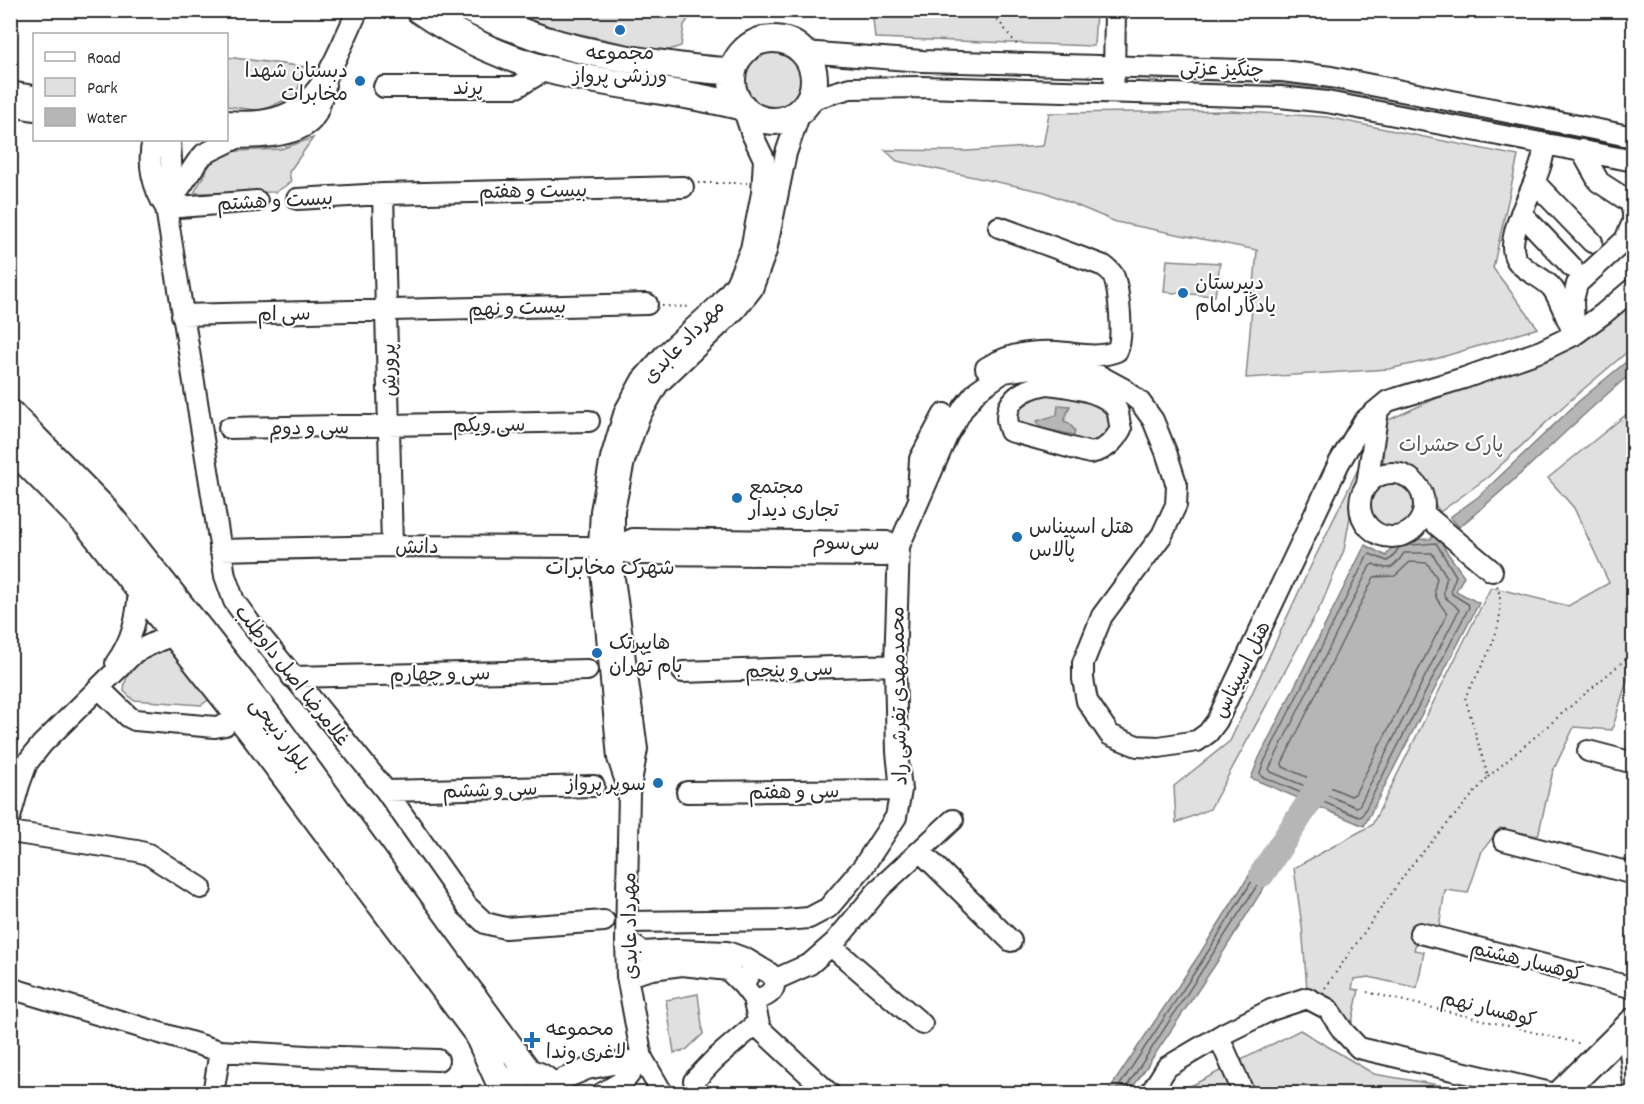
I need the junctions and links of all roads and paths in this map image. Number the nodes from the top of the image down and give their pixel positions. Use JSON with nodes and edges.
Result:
{"nodes":[{"id":1,"x":358,"y":10,"type":"edge"},
{"id":2,"x":419,"y":10,"type":"edge"},
{"id":3,"x":471,"y":10,"type":"edge"},
{"id":4,"x":990,"y":10,"type":"edge"},
{"id":5,"x":1114,"y":10,"type":"edge"},
{"id":6,"x":513,"y":20,"type":"edge"},
{"id":7,"x":804,"y":52,"type":"junction"},
{"id":8,"x":1032,"y":63,"type":"junction"},
{"id":9,"x":1114,"y":65,"type":"junction"},
{"id":10,"x":547,"y":69,"type":"junction"},
{"id":11,"x":733,"y":71,"type":"junction"},
{"id":12,"x":328,"y":74,"type":"junction"},
{"id":13,"x":384,"y":87,"type":"dead end"},
{"id":14,"x":1114,"y":91,"type":"junction"},
{"id":15,"x":10,"y":92,"type":"edge"},
{"id":16,"x":33,"y":96,"type":"edge"},
{"id":17,"x":805,"y":105,"type":"junction"},
{"id":18,"x":10,"y":106,"type":"edge"},
{"id":19,"x":743,"y":107,"type":"junction"},
{"id":20,"x":33,"y":110,"type":"edge"},
{"id":21,"x":228,"y":121,"type":"edge"},
{"id":22,"x":1634,"y":137,"type":"edge"},
{"id":23,"x":232,"y":138,"type":"edge"},
{"id":24,"x":153,"y":141,"type":"edge"},
{"id":25,"x":170,"y":141,"type":"edge"},
{"id":26,"x":227,"y":141,"type":"edge"},
{"id":27,"x":1544,"y":143,"type":"junction"},
{"id":28,"x":1581,"y":150,"type":"junction"},
{"id":29,"x":1634,"y":161,"type":"edge"},
{"id":30,"x":710,"y":182,"type":"dead end"},
{"id":31,"x":749,"y":183,"type":"dead end"},
{"id":32,"x":1535,"y":183,"type":"junction"},
{"id":33,"x":683,"y":187,"type":"dead end"},
{"id":34,"x":383,"y":194,"type":"junction"},
{"id":35,"x":297,"y":199,"type":"dead end"},
{"id":36,"x":256,"y":201,"type":"dead end"},
{"id":37,"x":166,"y":208,"type":"junction"},
{"id":38,"x":1521,"y":213,"type":"junction"},
{"id":39,"x":999,"y":227,"type":"dead end"},
{"id":40,"x":1592,"y":242,"type":"dead end"},
{"id":41,"x":1572,"y":267,"type":"dead end"},
{"id":42,"x":1634,"y":288,"type":"edge"},
{"id":43,"x":647,"y":304,"type":"joint"},
{"id":44,"x":698,"y":308,"type":"dead end"},
{"id":45,"x":386,"y":311,"type":"junction"},
{"id":46,"x":182,"y":315,"type":"junction"},
{"id":47,"x":1574,"y":335,"type":"junction"},
{"id":48,"x":1052,"y":376,"type":"junction"},
{"id":49,"x":1086,"y":382,"type":"junction"},
{"id":50,"x":1378,"y":410,"type":"junction"},
{"id":51,"x":10,"y":413,"type":"edge"},
{"id":52,"x":589,"y":421,"type":"dead end"},
{"id":53,"x":389,"y":426,"type":"junction"},
{"id":54,"x":229,"y":428,"type":"dead end"},
{"id":55,"x":10,"y":446,"type":"edge"},
{"id":56,"x":1367,"y":484,"type":"junction"},
{"id":57,"x":917,"y":504,"type":"junction"},
{"id":58,"x":1423,"y":513,"type":"junction"},
{"id":59,"x":392,"y":546,"type":"junction"},
{"id":60,"x":899,"y":546,"type":"junction"},
{"id":61,"x":606,"y":547,"type":"junction"},
{"id":62,"x":220,"y":550,"type":"junction"},
{"id":63,"x":1492,"y":571,"type":"joint"},
{"id":64,"x":139,"y":591,"type":"junction"},
{"id":65,"x":174,"y":635,"type":"junction"},
{"id":66,"x":1634,"y":652,"type":"edge"},
{"id":67,"x":895,"y":665,"type":"junction"},
{"id":68,"x":588,"y":670,"type":"dead end"},
{"id":69,"x":683,"y":672,"type":"dead end"},
{"id":70,"x":292,"y":677,"type":"junction"},
{"id":71,"x":99,"y":688,"type":"junction"},
{"id":72,"x":225,"y":725,"type":"dead end"},
{"id":73,"x":1588,"y":750,"type":"dead end"},
{"id":74,"x":1634,"y":762,"type":"edge"},
{"id":75,"x":1488,"y":777,"type":"junction"},
{"id":76,"x":594,"y":786,"type":"dead end"},
{"id":77,"x":901,"y":790,"type":"junction"},
{"id":78,"x":386,"y":792,"type":"junction"},
{"id":79,"x":687,"y":792,"type":"dead end"},
{"id":80,"x":10,"y":817,"type":"edge"},
{"id":81,"x":953,"y":820,"type":"dead end"},
{"id":82,"x":10,"y":832,"type":"edge"},
{"id":83,"x":1504,"y":840,"type":"dead end"},
{"id":84,"x":921,"y":852,"type":"junction"},
{"id":85,"x":1634,"y":874,"type":"edge"},
{"id":86,"x":201,"y":888,"type":"dead end"},
{"id":87,"x":604,"y":921,"type":"dead end"},
{"id":88,"x":627,"y":922,"type":"junction"},
{"id":89,"x":1420,"y":933,"type":"dead end"},
{"id":90,"x":626,"y":941,"type":"junction"},
{"id":91,"x":1011,"y":941,"type":"dead end"},
{"id":92,"x":831,"y":946,"type":"junction"},
{"id":93,"x":767,"y":974,"type":"junction"},
{"id":94,"x":627,"y":976,"type":"junction"},
{"id":95,"x":10,"y":988,"type":"edge"},
{"id":96,"x":1634,"y":988,"type":"edge"},
{"id":97,"x":748,"y":991,"type":"junction"},
{"id":98,"x":1367,"y":992,"type":"dead end"},
{"id":99,"x":1313,"y":1001,"type":"junction"},
{"id":100,"x":758,"y":1022,"type":"junction"},
{"id":101,"x":922,"y":1024,"type":"dead end"},
{"id":102,"x":1630,"y":1024,"type":"edge"},
{"id":103,"x":1219,"y":1037,"type":"junction"},
{"id":104,"x":1606,"y":1050,"type":"junction"},
{"id":105,"x":220,"y":1051,"type":"junction"},
{"id":106,"x":642,"y":1058,"type":"junction"},
{"id":107,"x":438,"y":1060,"type":"dead end"},
{"id":108,"x":694,"y":1081,"type":"dead end"},
{"id":109,"x":545,"y":1084,"type":"edge"},
{"id":110,"x":1634,"y":1084,"type":"edge"},
{"id":111,"x":504,"y":1093,"type":"edge"},
{"id":112,"x":213,"y":1094,"type":"edge"},
{"id":113,"x":601,"y":1094,"type":"edge"},
{"id":114,"x":663,"y":1094,"type":"edge"},
{"id":115,"x":830,"y":1094,"type":"edge"},
{"id":116,"x":1150,"y":1094,"type":"edge"},
{"id":117,"x":1244,"y":1094,"type":"edge"},
{"id":118,"x":1555,"y":1094,"type":"edge"},
{"id":119,"x":1560,"y":1094,"type":"edge"}],
"edges":[{"from":1,"to":12,"type":"street"},
{"from":2,"to":10,"type":"main road"},
{"from":3,"to":6,"type":"main road"},
{"from":4,"to":8,"type":"path"},
{"from":5,"to":9,"type":"street"},
{"from":6,"to":11,"type":"main road"},
{"from":7,"to":8,"type":"street","name":"چنگیز عزتی"},
{"from":7,"to":11,"type":"main road"},
{"from":7,"to":17,"type":"main road"},
{"from":8,"to":9,"type":"street","name":"چنگیز عزتی"},
{"from":9,"to":14,"type":"street"},
{"from":9,"to":22,"type":"street","name":"چنگیز عزتی"},
{"from":10,"to":13,"type":"street","name":"پرند"},
{"from":10,"to":19,"type":"main road"},
{"from":11,"to":19,"type":"main road"},
{"from":12,"to":21,"type":"street"},
{"from":12,"to":23,"type":"street"},
{"from":14,"to":17,"type":"street","name":"چنگیز عزتی"},
{"from":14,"to":27,"type":"street","name":"چنگیز عزتی"},
{"from":15,"to":16,"type":"street"},
{"from":17,"to":19,"type":"main road"},
{"from":17,"to":61,"type":"street","name":"مهرداد عابدی"},
{"from":18,"to":20,"type":"street"},
{"from":19,"to":61,"type":"street","name":"مهرداد عابدی"},
{"from":24,"to":37,"type":"street","name":"غلامرضا اصل داوطلب"},
{"from":25,"to":37,"type":"street","name":"غلامرضا اصل داوطلب"},
{"from":26,"to":37,"type":"street"},
{"from":27,"to":28,"type":"street","name":"چنگیز عزتی"},
{"from":27,"to":32,"type":"street"},
{"from":28,"to":29,"type":"street","name":"چنگیز عزتی"},
{"from":28,"to":47,"type":"street"},
{"from":30,"to":31,"type":"path"},
{"from":32,"to":38,"type":"street"},
{"from":32,"to":40,"type":"street"},
{"from":33,"to":34,"type":"street","name":"بیست و هفتم"},
{"from":34,"to":35,"type":"street","name":"بیست و هشتم"},
{"from":34,"to":45,"type":"street","name":"پرورش"},
{"from":36,"to":37,"type":"street","name":"بیست و هشتم"},
{"from":37,"to":46,"type":"street","name":"غلامرضا اصل داوطلب"},
{"from":38,"to":41,"type":"street"},
{"from":38,"to":47,"type":"street"},
{"from":39,"to":57,"type":"street"},
{"from":42,"to":47,"type":"street","name":"هتل اسپیناس"},
{"from":43,"to":44,"type":"path"},
{"from":43,"to":45,"type":"street","name":"بیست و نهم"},
{"from":45,"to":46,"type":"street","name":"سی ام"},
{"from":45,"to":53,"type":"street","name":"پرورش"},
{"from":46,"to":62,"type":"street","name":"غلامرضا اصل داوطلب"},
{"from":47,"to":50,"type":"street","name":"هتل اسپیناس"},
{"from":48,"to":49,"type":"street","name":"هتل اسپیناس"},
{"from":48,"to":49,"type":"street"},
{"from":48,"to":57,"type":"street","name":"هتل اسپیناس"},
{"from":49,"to":50,"type":"street","name":"هتل اسپیناس"},
{"from":50,"to":56,"type":"street"},
{"from":51,"to":109,"type":"main road","name":"بلوار ذبیحی"},
{"from":52,"to":53,"type":"street","name":"سی ویکم"},
{"from":53,"to":54,"type":"street","name":"سی و دوم"},
{"from":53,"to":59,"type":"street","name":"پرورش"},
{"from":55,"to":64,"type":"main road","name":"بلوار ذبیحی"},
{"from":56,"to":58,"type":"street"},
{"from":56,"to":58,"type":"street"},
{"from":57,"to":60,"type":"street","name":"هتل اسپیناس"},
{"from":58,"to":63,"type":"street"},
{"from":59,"to":61,"type":"street","name":"دانش"},
{"from":59,"to":62,"type":"street","name":"دانش"},
{"from":60,"to":61,"type":"street","name":"سی‌سوم"},
{"from":60,"to":67,"type":"street","name":"محمدمهدی تفرشی راد"},
{"from":61,"to":88,"type":"street","name":"مهرداد عابدی"},
{"from":62,"to":70,"type":"street","name":"غلامرضا اصل داوطلب"},
{"from":63,"to":75,"type":"path"},
{"from":64,"to":65,"type":"main road","name":"بلوار ذبیحی"},
{"from":64,"to":71,"type":"street"},
{"from":65,"to":71,"type":"street"},
{"from":65,"to":111,"type":"main road","name":"بلوار ذبیحی"},
{"from":66,"to":75,"type":"path"},
{"from":67,"to":69,"type":"street","name":"سی و پنجم"},
{"from":67,"to":77,"type":"street","name":"محمدمهدی تفرشی راد"},
{"from":68,"to":70,"type":"street","name":"سی و چهارم"},
{"from":70,"to":78,"type":"street","name":"غلامرضا اصل داوطلب"},
{"from":71,"to":72,"type":"street"},
{"from":71,"to":80,"type":"street"},
{"from":73,"to":74,"type":"street"},
{"from":75,"to":99,"type":"path"},
{"from":76,"to":78,"type":"street","name":"سی و ششم"},
{"from":77,"to":79,"type":"street","name":"سی و هفتم"},
{"from":77,"to":88,"type":"street","name":"محمدمهدی تفرشی راد"},
{"from":78,"to":87,"type":"street","name":"غلامرضا اصل داوطلب"},
{"from":81,"to":84,"type":"street"},
{"from":82,"to":86,"type":"street"},
{"from":83,"to":85,"type":"street"},
{"from":84,"to":91,"type":"street"},
{"from":84,"to":92,"type":"street"},
{"from":88,"to":90,"type":"street","name":"مهرداد عابدی"},
{"from":89,"to":96,"type":"street","name":"کوهسار هشتم"},
{"from":90,"to":93,"type":"street"},
{"from":90,"to":94,"type":"street","name":"مهرداد عابدی"},
{"from":92,"to":93,"type":"street"},
{"from":92,"to":101,"type":"street"},
{"from":93,"to":97,"type":"street"},
{"from":93,"to":97,"type":"street"},
{"from":94,"to":97,"type":"street"},
{"from":94,"to":106,"type":"street","name":"مهرداد عابدی"},
{"from":95,"to":105,"type":"street"},
{"from":97,"to":100,"type":"street"},
{"from":98,"to":104,"type":"path","name":"کوهسار نهم"},
{"from":99,"to":103,"type":"street"},
{"from":99,"to":118,"type":"street"},
{"from":100,"to":108,"type":"street"},
{"from":100,"to":115,"type":"street"},
{"from":102,"to":104,"type":"main road"},
{"from":102,"to":110,"type":"street"},
{"from":103,"to":116,"type":"street"},
{"from":103,"to":117,"type":"street"},
{"from":104,"to":119,"type":"main road"},
{"from":105,"to":107,"type":"street"},
{"from":105,"to":112,"type":"street"},
{"from":106,"to":109,"type":"street"},
{"from":106,"to":113,"type":"street"},
{"from":106,"to":114,"type":"street","name":"مهرداد عابدی"},
{"from":109,"to":111,"type":"main road"}]}
